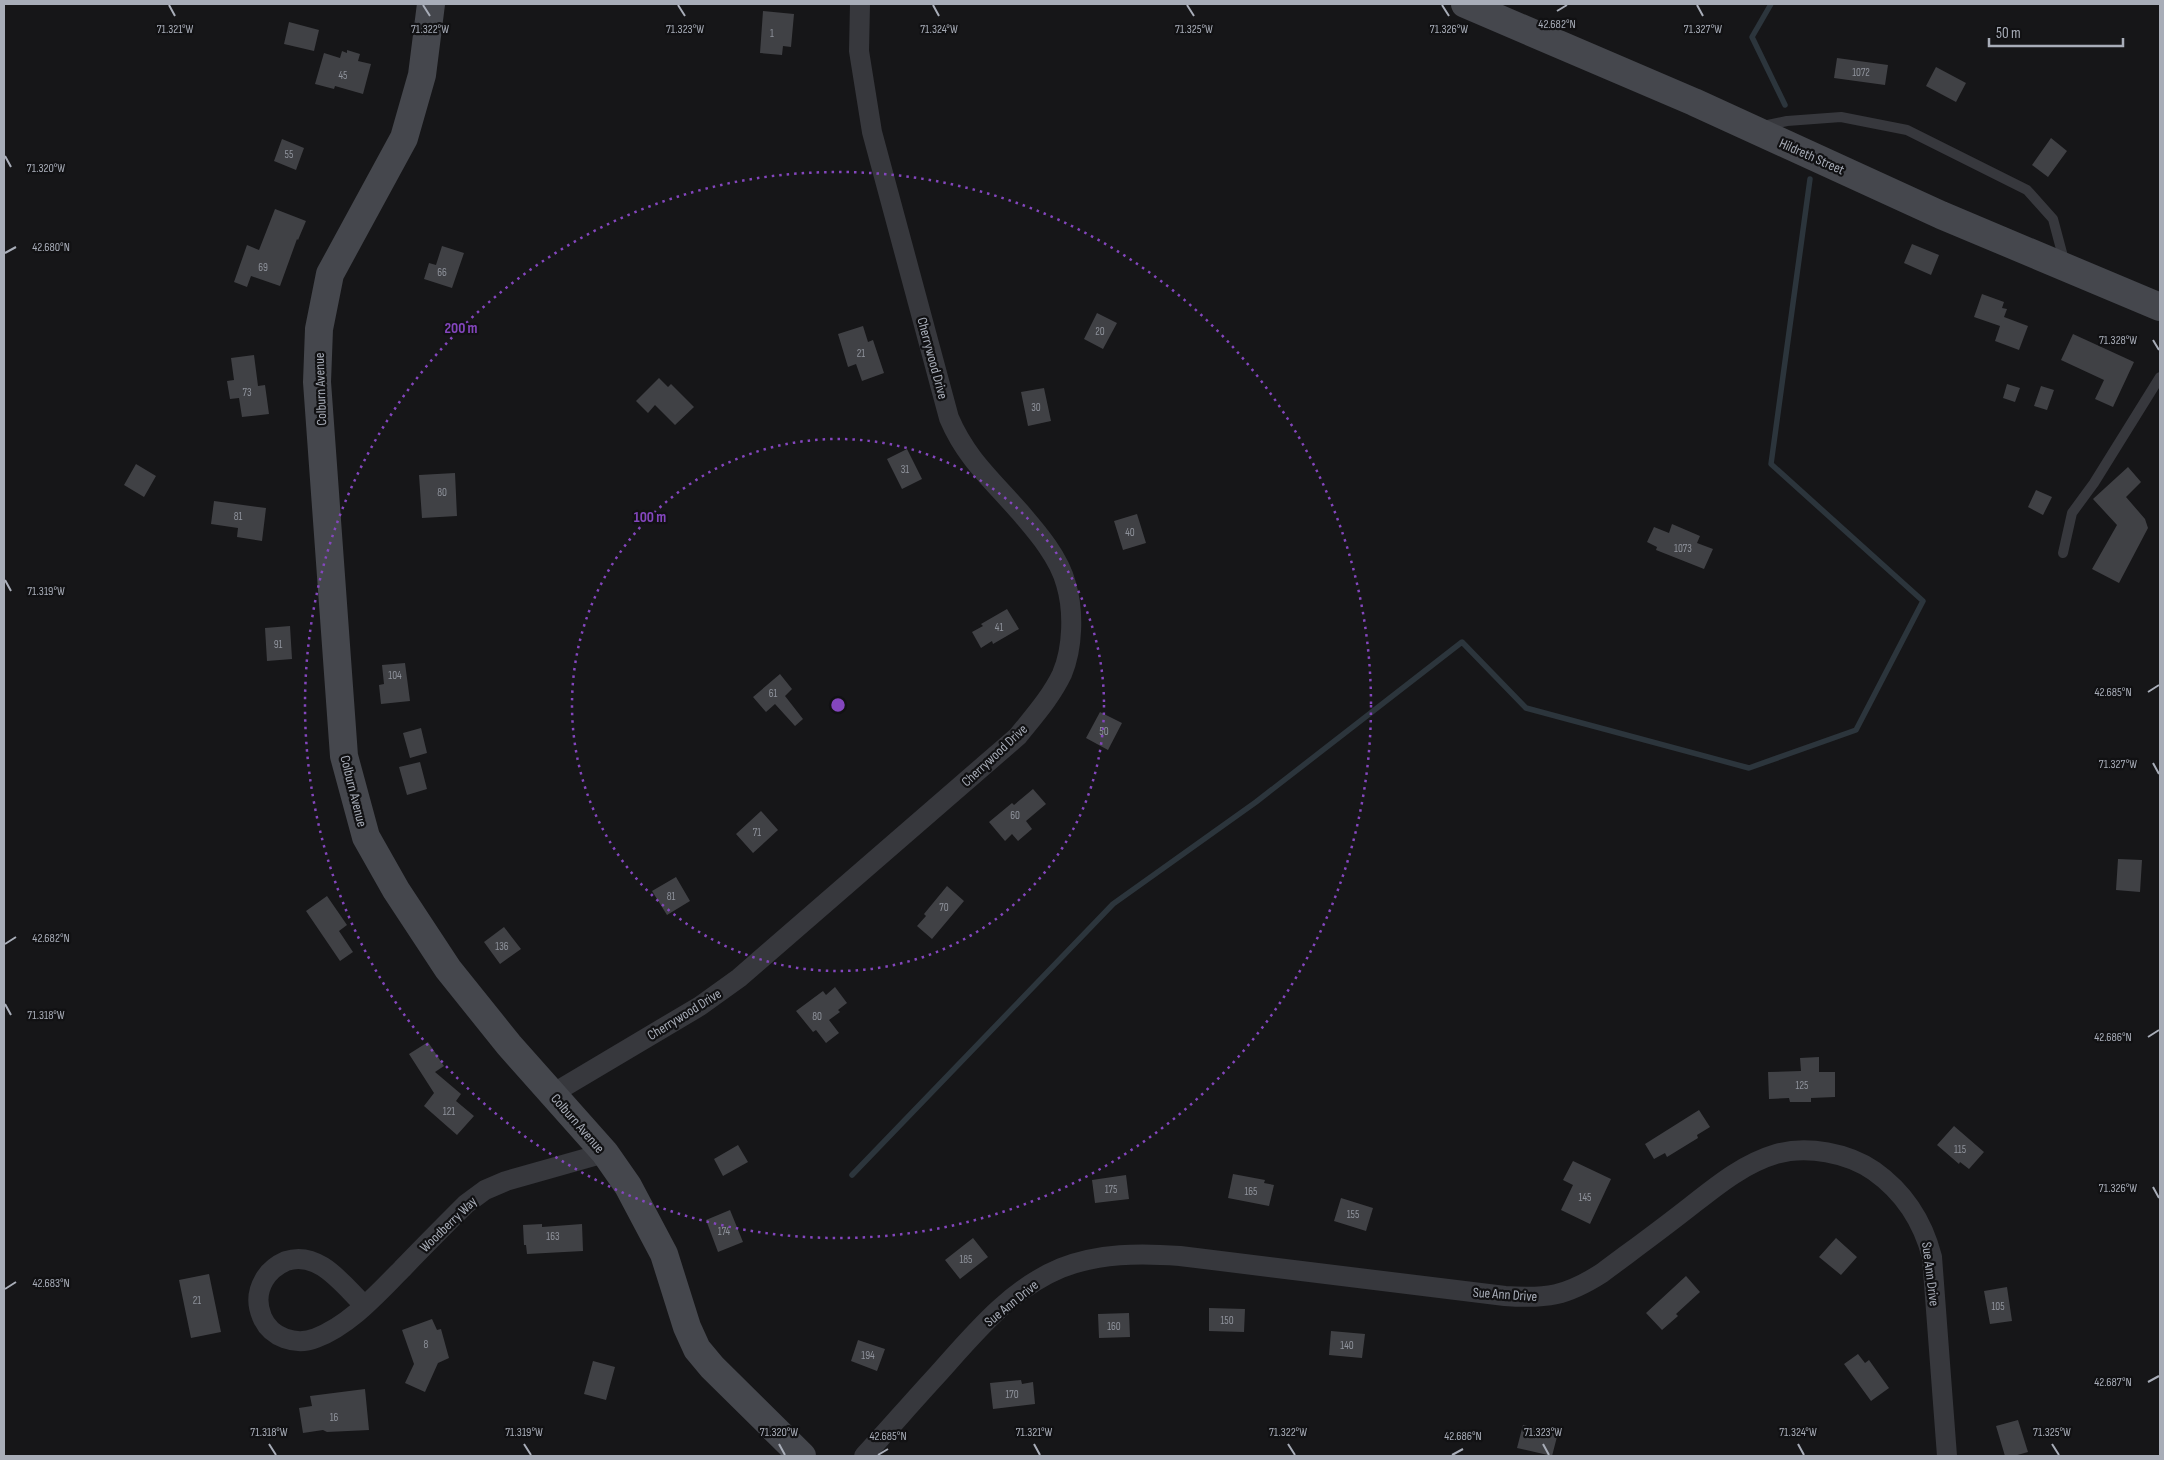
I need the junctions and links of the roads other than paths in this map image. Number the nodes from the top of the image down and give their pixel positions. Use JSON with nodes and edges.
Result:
{"nodes":[{"id":1,"x":431,"y":4,"type":"edge"},
{"id":2,"x":860,"y":4,"type":"edge"},
{"id":3,"x":1465,"y":4,"type":"edge"},
{"id":4,"x":1752,"y":129,"type":"junction"},
{"id":5,"x":2066,"y":268,"type":"junction"},
{"id":6,"x":2160,"y":307,"type":"edge"},
{"id":7,"x":2160,"y":377,"type":"edge"},
{"id":8,"x":2063,"y":553,"type":"dead end"},
{"id":9,"x":552,"y":1094,"type":"junction"},
{"id":10,"x":605,"y":1153,"type":"junction"},
{"id":11,"x":364,"y":1305,"type":"junction"},
{"id":12,"x":802,"y":1456,"type":"edge"},
{"id":13,"x":864,"y":1456,"type":"edge"},
{"id":14,"x":1947,"y":1456,"type":"edge"}],
"edges":[{"from":1,"to":9,"type":"street","name":"Colburn Avenue"},
{"from":2,"to":9,"type":"street","name":"Cherrywood Drive"},
{"from":3,"to":4,"type":"street","name":"Hildreth Street"},
{"from":4,"to":5,"type":"street","name":"Hildreth Street"},
{"from":4,"to":5,"type":"lane"},
{"from":5,"to":6,"type":"street","name":"Hildreth Street"},
{"from":7,"to":8,"type":"lane"},
{"from":9,"to":10,"type":"street","name":"Colburn Avenue"},
{"from":10,"to":11,"type":"street","name":"Woodberry Way"},
{"from":10,"to":12,"type":"street","name":"Colburn Avenue"},
{"from":11,"to":11,"type":"street","name":"Woodberry Way"},
{"from":13,"to":14,"type":"street","name":"Sue Ann Drive"}]}
